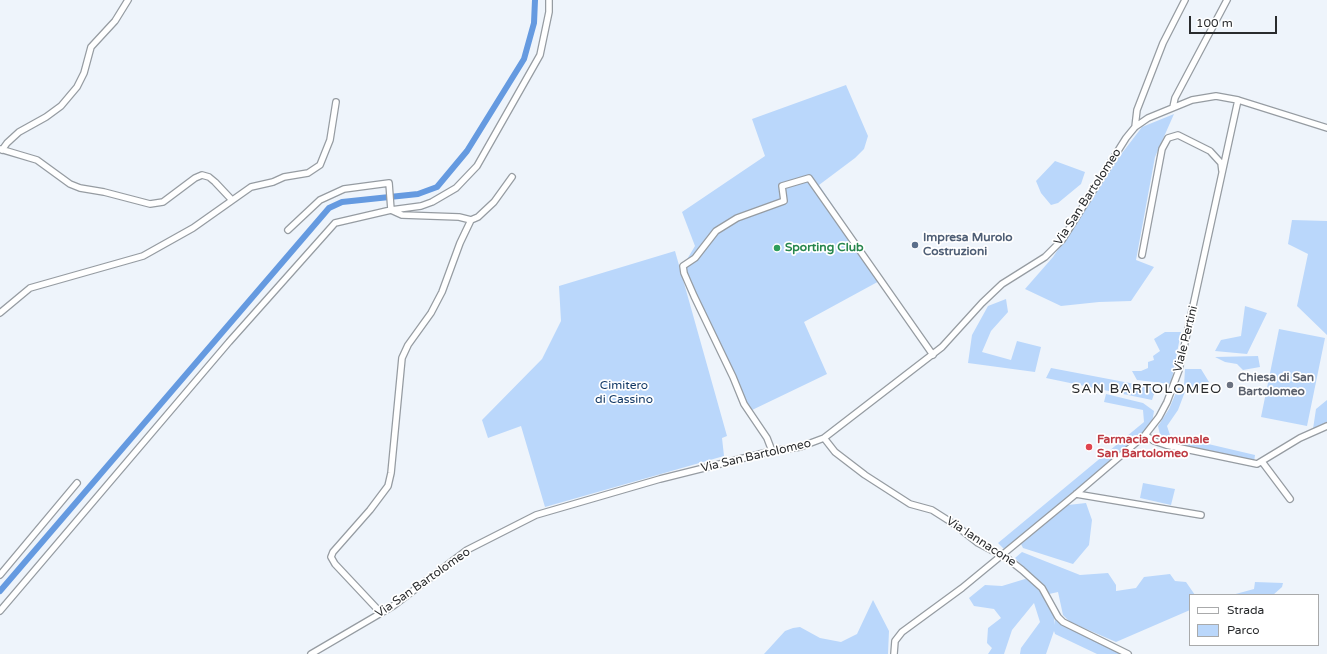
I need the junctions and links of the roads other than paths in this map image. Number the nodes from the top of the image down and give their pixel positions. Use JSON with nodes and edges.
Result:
{"nodes":[{"id":1,"x":128,"y":0,"type":"edge"},
{"id":2,"x":549,"y":0,"type":"edge"},
{"id":3,"x":1184,"y":0,"type":"edge"},
{"id":4,"x":1227,"y":0,"type":"edge"},
{"id":5,"x":1238,"y":100,"type":"junction"},
{"id":6,"x":336,"y":102,"type":"dead end"},
{"id":7,"x":1173,"y":108,"type":"junction"},
{"id":8,"x":1135,"y":127,"type":"junction"},
{"id":9,"x":1327,"y":128,"type":"edge"},
{"id":10,"x":1,"y":150,"type":"edge"},
{"id":11,"x":1223,"y":175,"type":"junction"},
{"id":12,"x":512,"y":177,"type":"dead end"},
{"id":13,"x":231,"y":199,"type":"junction"},
{"id":14,"x":391,"y":210,"type":"junction"},
{"id":15,"x":471,"y":220,"type":"junction"},
{"id":16,"x":288,"y":230,"type":"dead end"},
{"id":17,"x":1142,"y":255,"type":"dead end"},
{"id":18,"x":0,"y":313,"type":"edge"},
{"id":19,"x":933,"y":355,"type":"junction"},
{"id":20,"x":1327,"y":426,"type":"edge"},
{"id":21,"x":1145,"y":435,"type":"junction"},
{"id":22,"x":824,"y":438,"type":"junction"},
{"id":23,"x":772,"y":451,"type":"junction"},
{"id":24,"x":1263,"y":463,"type":"junction"},
{"id":25,"x":77,"y":484,"type":"dead end"},
{"id":26,"x":1076,"y":494,"type":"junction"},
{"id":27,"x":1290,"y":499,"type":"dead end"},
{"id":28,"x":1201,"y":515,"type":"dead end"},
{"id":29,"x":1001,"y":555,"type":"junction"},
{"id":30,"x":0,"y":575,"type":"edge"},
{"id":31,"x":0,"y":611,"type":"edge"},
{"id":32,"x":381,"y":613,"type":"junction"},
{"id":33,"x":312,"y":654,"type":"edge"},
{"id":34,"x":894,"y":654,"type":"edge"},
{"id":35,"x":1128,"y":654,"type":"edge"}],
"edges":[{"from":1,"to":10,"type":"street"},
{"from":2,"to":14,"type":"street"},
{"from":3,"to":8,"type":"street"},
{"from":4,"to":7,"type":"street"},
{"from":5,"to":7,"type":"street"},
{"from":5,"to":9,"type":"street"},
{"from":5,"to":11,"type":"street","name":"Viale Pertini"},
{"from":6,"to":13,"type":"street"},
{"from":7,"to":8,"type":"street"},
{"from":8,"to":19,"type":"street","name":"Via San Bartolomeo"},
{"from":10,"to":13,"type":"street"},
{"from":11,"to":17,"type":"street"},
{"from":11,"to":21,"type":"street","name":"Viale Pertini"},
{"from":12,"to":15,"type":"street"},
{"from":13,"to":18,"type":"street"},
{"from":14,"to":15,"type":"street"},
{"from":14,"to":16,"type":"street"},
{"from":14,"to":31,"type":"street"},
{"from":15,"to":32,"type":"street"},
{"from":19,"to":22,"type":"street","name":"Via San Bartolomeo"},
{"from":19,"to":23,"type":"street"},
{"from":20,"to":24,"type":"street"},
{"from":21,"to":24,"type":"street"},
{"from":21,"to":26,"type":"street","name":"Viale Pertini"},
{"from":22,"to":23,"type":"street","name":"Via San Bartolomeo"},
{"from":22,"to":29,"type":"street","name":"Via Iannacone"},
{"from":23,"to":32,"type":"street","name":"Via San Bartolomeo"},
{"from":24,"to":27,"type":"street"},
{"from":25,"to":30,"type":"street"},
{"from":26,"to":28,"type":"street"},
{"from":26,"to":29,"type":"street","name":"Viale Pertini"},
{"from":29,"to":34,"type":"street","name":"Viale Pertini"},
{"from":29,"to":35,"type":"street","name":"Via Iannacone"},
{"from":32,"to":33,"type":"street","name":"Via San Bartolomeo"}]}
